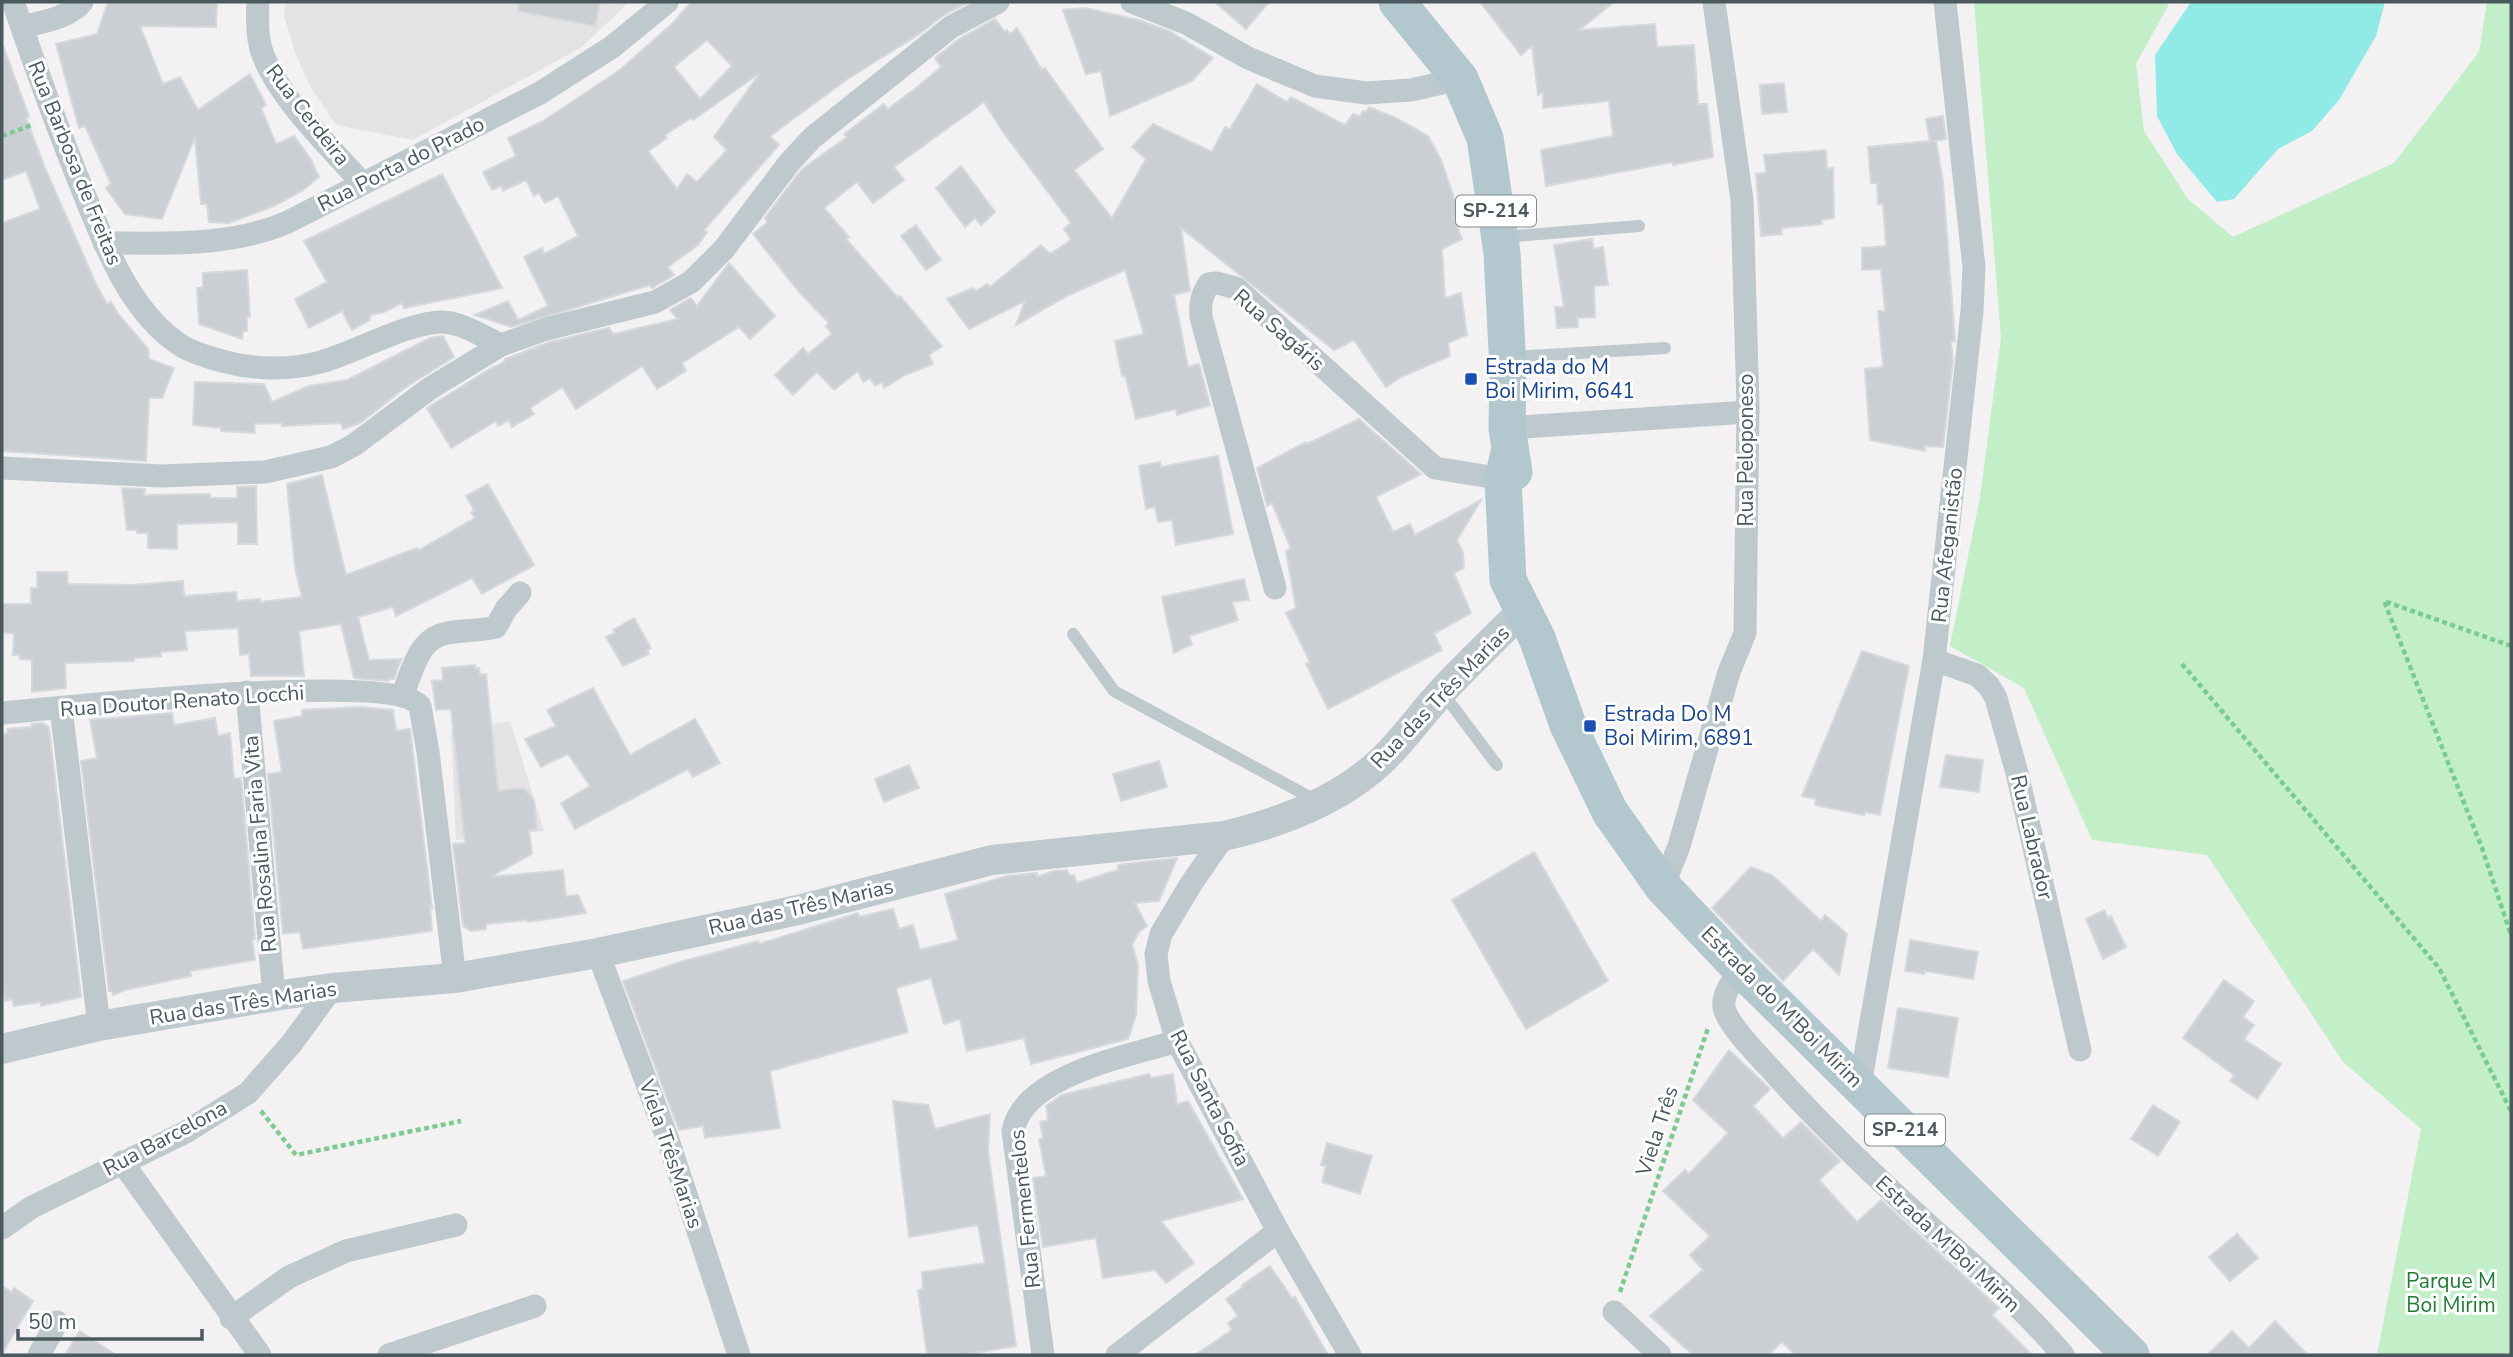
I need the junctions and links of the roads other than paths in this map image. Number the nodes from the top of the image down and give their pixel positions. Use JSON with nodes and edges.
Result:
{"nodes":[{"id":1,"x":12,"y":2,"type":"edge"},
{"id":2,"x":82,"y":2,"type":"edge"},
{"id":3,"x":258,"y":2,"type":"edge"},
{"id":4,"x":667,"y":2,"type":"edge"},
{"id":5,"x":998,"y":2,"type":"edge"},
{"id":6,"x":1132,"y":2,"type":"edge"},
{"id":7,"x":1397,"y":2,"type":"edge"},
{"id":8,"x":1714,"y":2,"type":"edge"},
{"id":9,"x":1945,"y":2,"type":"edge"},
{"id":10,"x":22,"y":27,"type":"junction"},
{"id":11,"x":1460,"y":79,"type":"junction"},
{"id":12,"x":362,"y":183,"type":"junction"},
{"id":13,"x":1639,"y":226,"type":"dead end"},
{"id":14,"x":1500,"y":237,"type":"junction"},
{"id":15,"x":104,"y":243,"type":"junction"},
{"id":16,"x":501,"y":345,"type":"junction"},
{"id":17,"x":1665,"y":348,"type":"dead end"},
{"id":18,"x":1508,"y":357,"type":"junction"},
{"id":19,"x":1748,"y":412,"type":"junction"},
{"id":20,"x":1507,"y":452,"type":"junction"},
{"id":21,"x":2,"y":468,"type":"edge"},
{"id":22,"x":1275,"y":588,"type":"dead end"},
{"id":23,"x":520,"y":593,"type":"dead end"},
{"id":24,"x":1530,"y":624,"type":"junction"},
{"id":25,"x":1073,"y":634,"type":"dead end"},
{"id":26,"x":1934,"y":660,"type":"junction"},
{"id":27,"x":247,"y":692,"type":"junction"},
{"id":28,"x":1442,"y":692,"type":"junction"},
{"id":29,"x":402,"y":696,"type":"junction"},
{"id":30,"x":61,"y":708,"type":"junction"},
{"id":31,"x":2,"y":713,"type":"edge"},
{"id":32,"x":1497,"y":765,"type":"dead end"},
{"id":33,"x":1319,"y":802,"type":"junction"},
{"id":34,"x":1224,"y":836,"type":"junction"},
{"id":35,"x":1663,"y":887,"type":"junction"},
{"id":36,"x":598,"y":953,"type":"junction"},
{"id":37,"x":1741,"y":969,"type":"junction"},
{"id":38,"x":455,"y":978,"type":"junction"},
{"id":39,"x":332,"y":988,"type":"junction"},
{"id":40,"x":274,"y":996,"type":"junction"},
{"id":41,"x":99,"y":1026,"type":"junction"},
{"id":42,"x":1177,"y":1041,"type":"junction"},
{"id":43,"x":2,"y":1049,"type":"edge"},
{"id":44,"x":2080,"y":1050,"type":"dead end"},
{"id":45,"x":1860,"y":1085,"type":"junction"},
{"id":46,"x":122,"y":1162,"type":"junction"},
{"id":47,"x":456,"y":1225,"type":"dead end"},
{"id":48,"x":2,"y":1228,"type":"edge"},
{"id":49,"x":1278,"y":1231,"type":"junction"},
{"id":50,"x":535,"y":1306,"type":"dead end"},
{"id":51,"x":1614,"y":1312,"type":"road end"},
{"id":52,"x":231,"y":1318,"type":"junction"},
{"id":53,"x":57,"y":1322,"type":"dead end"},
{"id":54,"x":39,"y":1355,"type":"edge"},
{"id":55,"x":260,"y":1355,"type":"edge"},
{"id":56,"x":389,"y":1355,"type":"edge"},
{"id":57,"x":739,"y":1355,"type":"edge"},
{"id":58,"x":1043,"y":1355,"type":"edge"},
{"id":59,"x":1117,"y":1355,"type":"edge"},
{"id":60,"x":1350,"y":1355,"type":"edge"},
{"id":61,"x":1660,"y":1355,"type":"edge"},
{"id":62,"x":2063,"y":1355,"type":"edge"},
{"id":63,"x":2131,"y":1355,"type":"edge"}],
"edges":[{"from":1,"to":10,"type":"street","name":"Rua Barbosa de Freitas"},
{"from":2,"to":10,"type":"street"},
{"from":3,"to":12,"type":"street","name":"Rua Cerdeira"},
{"from":4,"to":12,"type":"street","name":"Rua Porta do Prado"},
{"from":5,"to":16,"type":"street"},
{"from":6,"to":11,"type":"street"},
{"from":7,"to":11,"type":"main road","name":"Estrada do M'Boi Mirim","number":"SP-214"},
{"from":8,"to":19,"type":"street","name":"Rua Peloponeso"},
{"from":9,"to":26,"type":"street","name":"Rua Afeganistão"},
{"from":10,"to":15,"type":"street","name":"Rua Barbosa de Freitas"},
{"from":11,"to":14,"type":"main road","name":"Estrada do M'Boi Mirim","number":"SP-214"},
{"from":12,"to":15,"type":"street","name":"Rua Porta do Prado"},
{"from":13,"to":14,"type":"lane"},
{"from":14,"to":18,"type":"main road","name":"Estrada do M'Boi Mirim","number":"SP-214"},
{"from":15,"to":16,"type":"street","name":"Rua Barbosa de Freitas"},
{"from":16,"to":21,"type":"street"},
{"from":17,"to":18,"type":"lane"},
{"from":18,"to":20,"type":"main road","name":"Estrada do M'Boi Mirim","number":"SP-214"},
{"from":19,"to":20,"type":"street"},
{"from":19,"to":35,"type":"street","name":"Rua Peloponeso"},
{"from":20,"to":22,"type":"street","name":"Rua Sagáris"},
{"from":20,"to":24,"type":"main road","name":"Estrada do M'Boi Mirim","number":"SP-214"},
{"from":23,"to":29,"type":"street"},
{"from":24,"to":28,"type":"street","name":"Rua das Três Marias"},
{"from":24,"to":35,"type":"main road","name":"Estrada do M'Boi Mirim","number":"SP-214"},
{"from":25,"to":33,"type":"lane"},
{"from":26,"to":44,"type":"street","name":"Rua Labrador"},
{"from":26,"to":45,"type":"street","name":"Rua Afeganistão"},
{"from":27,"to":29,"type":"street","name":"Rua Doutor Renato Locchi"},
{"from":27,"to":30,"type":"street","name":"Rua Doutor Renato Locchi"},
{"from":27,"to":40,"type":"street","name":"Rua Rosalina Faria Vita"},
{"from":28,"to":32,"type":"lane"},
{"from":28,"to":33,"type":"street","name":"Rua das Três Marias"},
{"from":29,"to":38,"type":"street"},
{"from":30,"to":31,"type":"street","name":"Rua Doutor Renato Locchi"},
{"from":30,"to":41,"type":"street"},
{"from":33,"to":34,"type":"street","name":"Rua das Três Marias"},
{"from":34,"to":36,"type":"street","name":"Rua das Três Marias"},
{"from":34,"to":42,"type":"street","name":"Rua Santa Sofia"},
{"from":35,"to":37,"type":"main road","name":"Estrada do M'Boi Mirim","number":"SP-214"},
{"from":36,"to":38,"type":"street","name":"Rua das Três Marias"},
{"from":36,"to":57,"type":"street","name":"Viela TrêsMarias"},
{"from":37,"to":45,"type":"main road","name":"Estrada do M'Boi Mirim","number":"SP-214"},
{"from":37,"to":62,"type":"street","name":"Estrada M'Boi Mirim"},
{"from":38,"to":39,"type":"street","name":"Rua das Três Marias"},
{"from":39,"to":40,"type":"street","name":"Rua das Três Marias"},
{"from":39,"to":46,"type":"street","name":"Rua Barcelona"},
{"from":40,"to":41,"type":"street","name":"Rua das Três Marias"},
{"from":41,"to":43,"type":"street","name":"Rua das Três Marias"},
{"from":42,"to":49,"type":"street","name":"Rua Santa Sofia"},
{"from":42,"to":58,"type":"street","name":"Rua Fermentelos"},
{"from":45,"to":63,"type":"main road","name":"Estrada do M'Boi Mirim","number":"SP-214"},
{"from":46,"to":48,"type":"street","name":"Rua Barcelona"},
{"from":46,"to":52,"type":"street"},
{"from":47,"to":52,"type":"street"},
{"from":49,"to":59,"type":"street"},
{"from":49,"to":60,"type":"street","name":"Rua Santa Sofia"},
{"from":50,"to":56,"type":"street"},
{"from":51,"to":61,"type":"street"},
{"from":52,"to":55,"type":"street"},
{"from":53,"to":54,"type":"street"}]}
